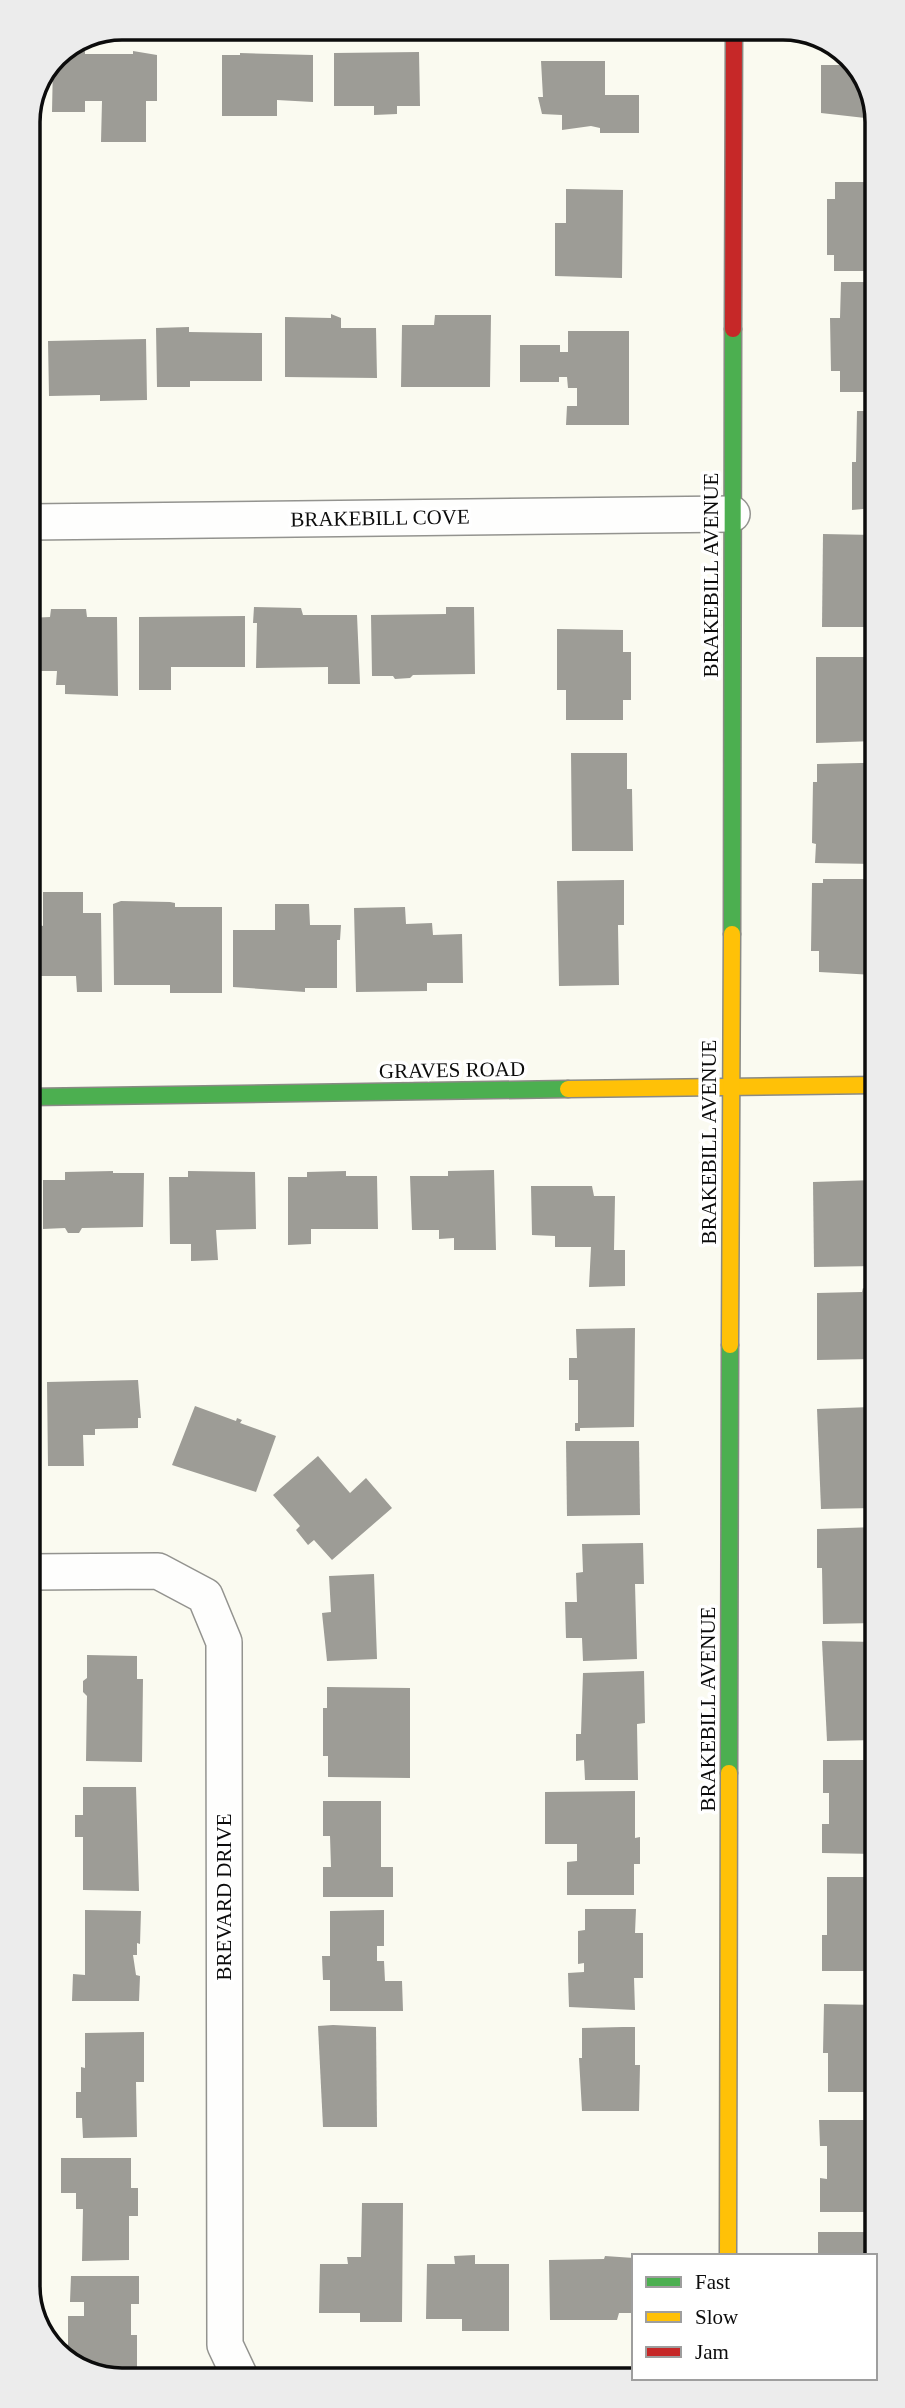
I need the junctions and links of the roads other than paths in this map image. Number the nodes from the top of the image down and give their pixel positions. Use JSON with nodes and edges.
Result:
{"nodes":[{"id":1,"x":734,"y":40,"type":"edge"},
{"id":2,"x":732,"y":514,"type":"junction"},
{"id":3,"x":40,"y":522,"type":"edge"},
{"id":4,"x":865,"y":1085,"type":"edge"},
{"id":5,"x":731,"y":1087,"type":"junction"},
{"id":6,"x":40,"y":1097,"type":"edge"},
{"id":7,"x":40,"y":1572,"type":"edge"},
{"id":8,"x":728,"y":2254,"type":"edge"},
{"id":9,"x":236,"y":2368,"type":"edge"}],
"edges":[{"from":1,"to":2,"type":"street","name":"BRAKEBILL AVENUE"},
{"from":2,"to":3,"type":"street","name":"BRAKEBILL COVE"},
{"from":2,"to":5,"type":"street","name":"BRAKEBILL AVENUE"},
{"from":4,"to":5,"type":"street","name":"GRAVES ROAD"},
{"from":5,"to":6,"type":"street","name":"GRAVES ROAD"},
{"from":5,"to":8,"type":"street","name":"BRAKEBILL AVENUE"},
{"from":7,"to":9,"type":"street","name":"BREVARD DRIVE"}]}
